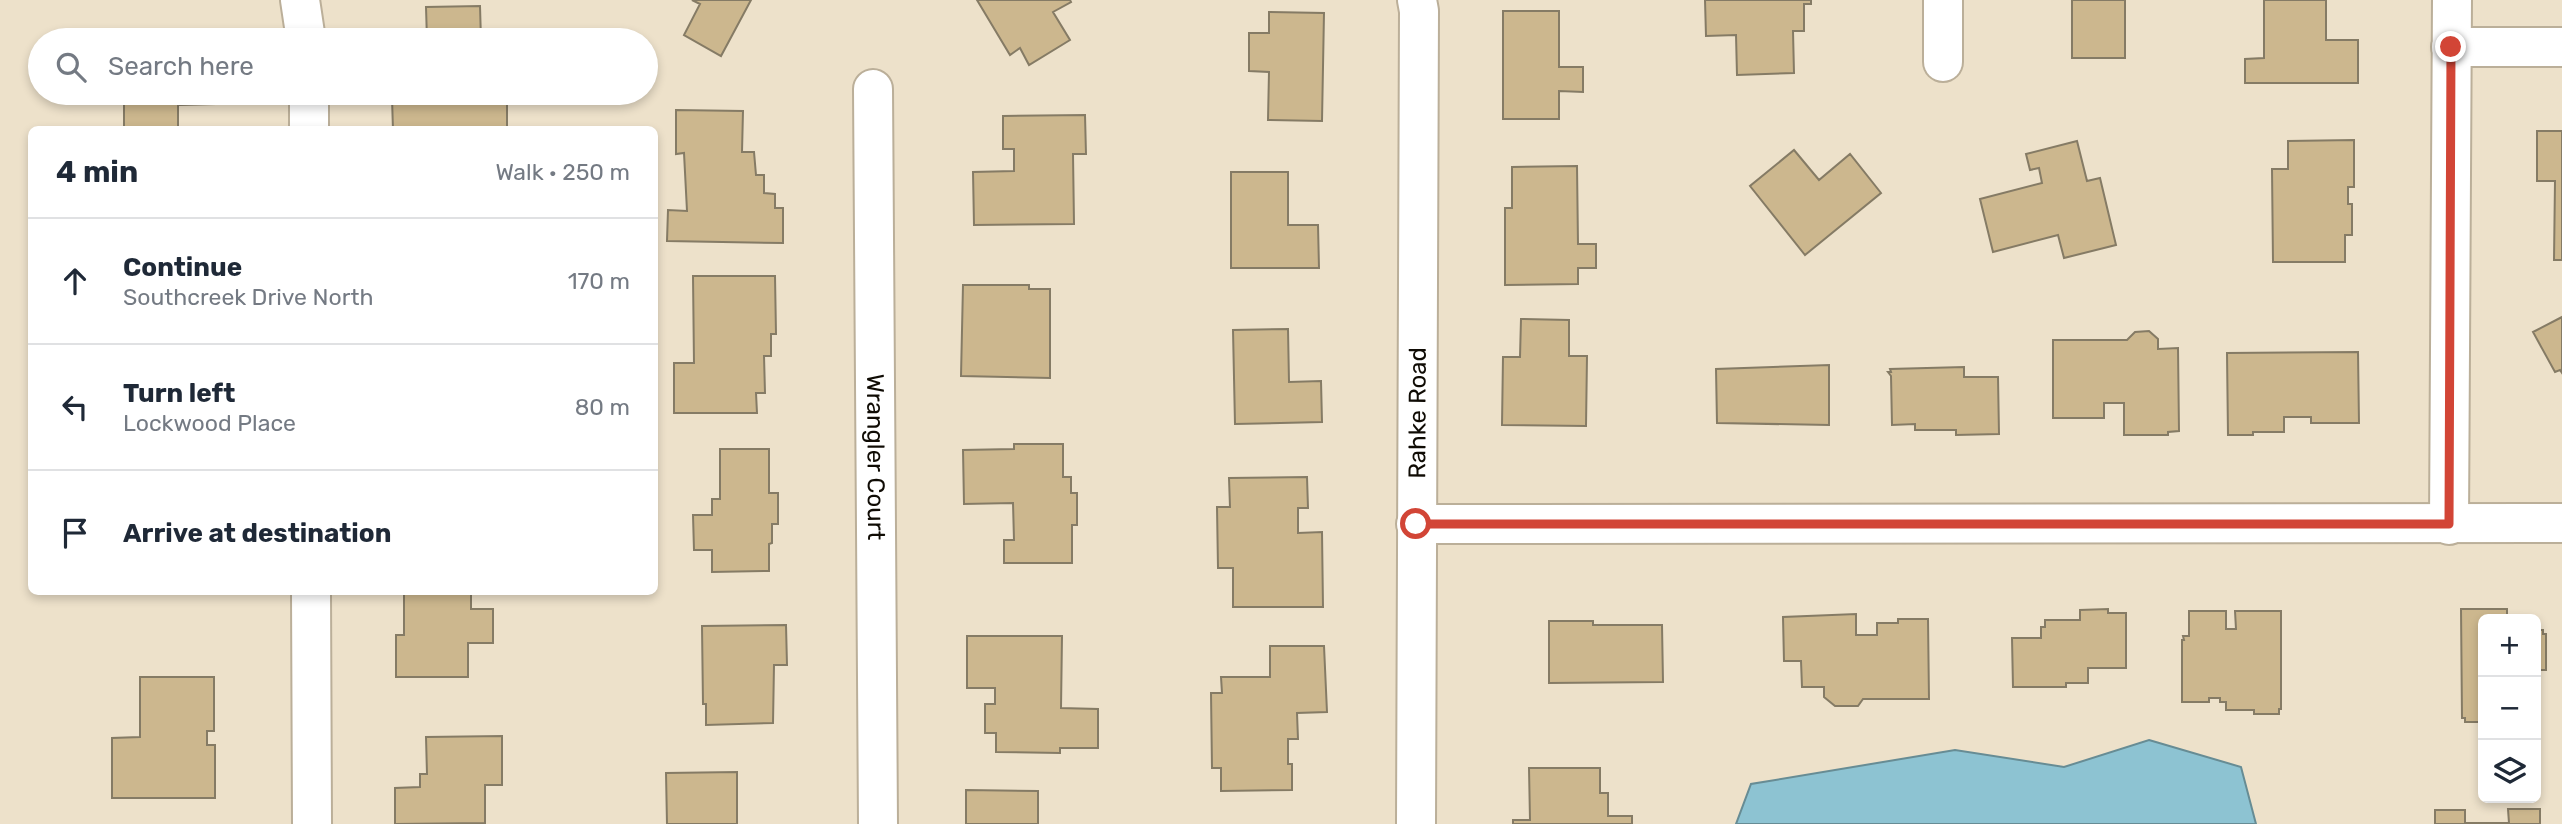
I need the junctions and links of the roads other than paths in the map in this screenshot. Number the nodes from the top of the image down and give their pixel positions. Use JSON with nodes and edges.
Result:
{"nodes":[{"id":1,"x":300,"y":0,"type":"edge"},
{"id":2,"x":1417,"y":0,"type":"edge"},
{"id":3,"x":1943,"y":0,"type":"edge"},
{"id":4,"x":2452,"y":0,"type":"edge"},
{"id":5,"x":304,"y":28,"type":"edge"},
{"id":6,"x":2451,"y":47,"type":"junction"},
{"id":7,"x":2562,"y":47,"type":"edge"},
{"id":8,"x":1943,"y":62,"type":"dead end"},
{"id":9,"x":873,"y":89,"type":"dead end"},
{"id":10,"x":309,"y":105,"type":"edge"},
{"id":11,"x":309,"y":126,"type":"edge"},
{"id":12,"x":2562,"y":523,"type":"edge"},
{"id":13,"x":1416,"y":524,"type":"junction"},
{"id":14,"x":2449,"y":524,"type":"junction"},
{"id":15,"x":311,"y":595,"type":"edge"},
{"id":16,"x":312,"y":824,"type":"edge"},
{"id":17,"x":878,"y":824,"type":"edge"},
{"id":18,"x":1416,"y":824,"type":"edge"}],
"edges":[{"from":1,"to":5,"type":"street"},
{"from":2,"to":13,"type":"street","name":"Rahke Road"},
{"from":3,"to":8,"type":"street"},
{"from":4,"to":6,"type":"street"},
{"from":6,"to":7,"type":"street"},
{"from":6,"to":14,"type":"street"},
{"from":9,"to":17,"type":"street","name":"Wrangler Court"},
{"from":10,"to":11,"type":"street"},
{"from":12,"to":14,"type":"street"},
{"from":13,"to":14,"type":"street"},
{"from":13,"to":18,"type":"street","name":"Rahke Road"},
{"from":15,"to":16,"type":"street"}]}
